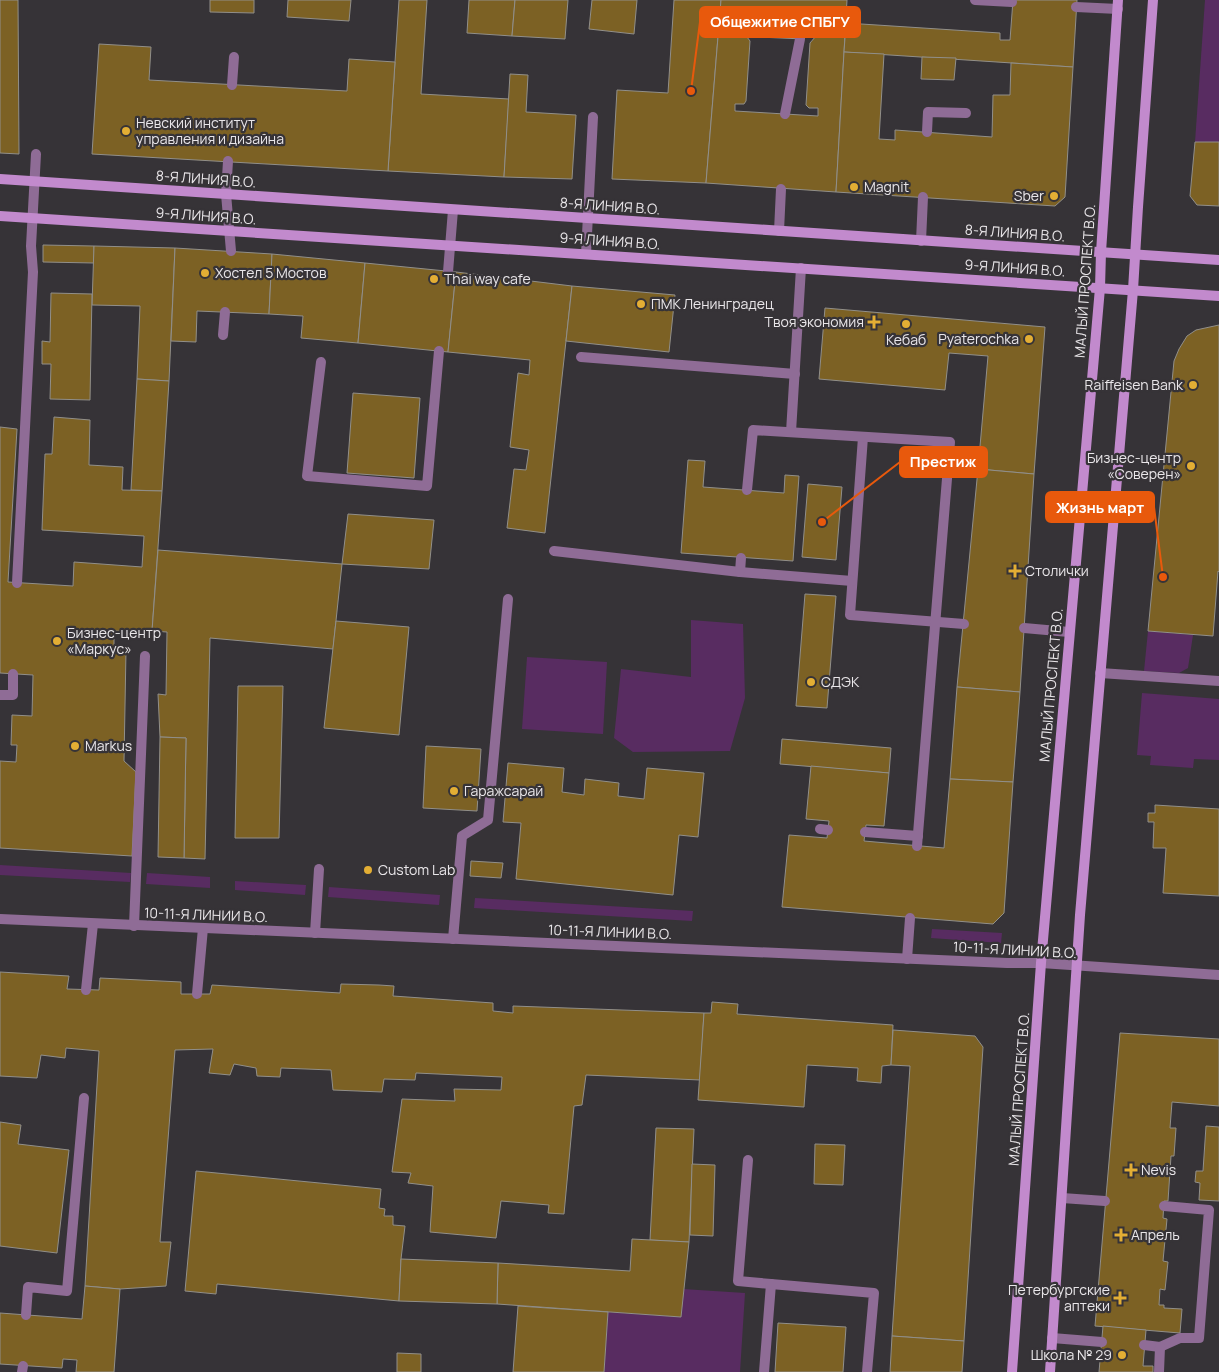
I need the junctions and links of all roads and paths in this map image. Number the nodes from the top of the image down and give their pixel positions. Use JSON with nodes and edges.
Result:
{"nodes":[{"id":1,"x":974,"y":0,"type":"edge"},
{"id":2,"x":1153,"y":0,"type":"edge"},
{"id":3,"x":1012,"y":2,"type":"dead end"},
{"id":4,"x":1118,"y":5,"type":"edge"},
{"id":5,"x":1076,"y":7,"type":"dead end"},
{"id":6,"x":800,"y":39,"type":"dead end"},
{"id":7,"x":234,"y":57,"type":"dead end"},
{"id":8,"x":232,"y":85,"type":"dead end"},
{"id":9,"x":966,"y":113,"type":"dead end"},
{"id":10,"x":785,"y":114,"type":"dead end"},
{"id":11,"x":593,"y":117,"type":"dead end"},
{"id":12,"x":927,"y":132,"type":"dead end"},
{"id":13,"x":36,"y":154,"type":"dead end"},
{"id":14,"x":228,"y":161,"type":"dead end"},
{"id":15,"x":0,"y":180,"type":"edge"},
{"id":16,"x":34,"y":182,"type":"junction"},
{"id":17,"x":781,"y":189,"type":"dead end"},
{"id":18,"x":226,"y":194,"type":"junction"},
{"id":19,"x":923,"y":197,"type":"dead end"},
{"id":20,"x":453,"y":210,"type":"junction"},
{"id":21,"x":0,"y":216,"type":"edge"},
{"id":22,"x":32,"y":218,"type":"junction"},
{"id":23,"x":588,"y":219,"type":"junction"},
{"id":24,"x":228,"y":231,"type":"junction"},
{"id":25,"x":779,"y":231,"type":"junction"},
{"id":26,"x":921,"y":241,"type":"junction"},
{"id":27,"x":450,"y":245,"type":"junction"},
{"id":28,"x":231,"y":251,"type":"dead end"},
{"id":29,"x":1101,"y":252,"type":"junction"},
{"id":30,"x":586,"y":254,"type":"junction"},
{"id":31,"x":1136,"y":255,"type":"junction"},
{"id":32,"x":1219,"y":260,"type":"edge"},
{"id":33,"x":801,"y":268,"type":"junction"},
{"id":34,"x":448,"y":272,"type":"dead end"},
{"id":35,"x":1100,"y":288,"type":"junction"},
{"id":36,"x":1133,"y":290,"type":"junction"},
{"id":37,"x":1219,"y":296,"type":"edge"},
{"id":38,"x":225,"y":312,"type":"dead end"},
{"id":39,"x":223,"y":335,"type":"dead end"},
{"id":40,"x":439,"y":351,"type":"dead end"},
{"id":41,"x":581,"y":357,"type":"dead end"},
{"id":42,"x":321,"y":362,"type":"dead end"},
{"id":43,"x":795,"y":374,"type":"junction"},
{"id":44,"x":791,"y":432,"type":"junction"},
{"id":45,"x":863,"y":437,"type":"junction"},
{"id":46,"x":747,"y":490,"type":"dead end"},
{"id":47,"x":554,"y":551,"type":"dead end"},
{"id":48,"x":741,"y":558,"type":"dead end"},
{"id":49,"x":740,"y":572,"type":"junction"},
{"id":50,"x":852,"y":581,"type":"junction"},
{"id":51,"x":17,"y":583,"type":"dead end"},
{"id":52,"x":508,"y":599,"type":"dead end"},
{"id":53,"x":934,"y":621,"type":"junction"},
{"id":54,"x":964,"y":624,"type":"dead end"},
{"id":55,"x":1024,"y":628,"type":"dead end"},
{"id":56,"x":1069,"y":632,"type":"junction"},
{"id":57,"x":145,"y":656,"type":"dead end"},
{"id":58,"x":1100,"y":673,"type":"junction"},
{"id":59,"x":13,"y":674,"type":"dead end"},
{"id":60,"x":1219,"y":681,"type":"edge"},
{"id":61,"x":0,"y":695,"type":"edge"},
{"id":62,"x":865,"y":832,"type":"dead end"},
{"id":63,"x":319,"y":868,"type":"dead end"},
{"id":64,"x":910,"y":918,"type":"dead end"},
{"id":65,"x":0,"y":919,"type":"edge"},
{"id":66,"x":92,"y":924,"type":"junction"},
{"id":67,"x":134,"y":926,"type":"junction"},
{"id":68,"x":203,"y":928,"type":"junction"},
{"id":69,"x":315,"y":933,"type":"junction"},
{"id":70,"x":453,"y":939,"type":"junction"},
{"id":71,"x":907,"y":958,"type":"junction"},
{"id":72,"x":1041,"y":963,"type":"junction"},
{"id":73,"x":1076,"y":966,"type":"junction"},
{"id":74,"x":1219,"y":975,"type":"edge"},
{"id":75,"x":86,"y":990,"type":"dead end"},
{"id":76,"x":198,"y":994,"type":"dead end"},
{"id":77,"x":84,"y":1098,"type":"dead end"},
{"id":78,"x":748,"y":1160,"type":"dead end"},
{"id":79,"x":1062,"y":1198,"type":"junction"},
{"id":80,"x":1105,"y":1201,"type":"dead end"},
{"id":81,"x":1164,"y":1206,"type":"dead end"},
{"id":82,"x":771,"y":1284,"type":"junction"},
{"id":83,"x":26,"y":1315,"type":"dead end"},
{"id":84,"x":1052,"y":1338,"type":"junction"},
{"id":85,"x":1102,"y":1342,"type":"dead end"},
{"id":86,"x":1144,"y":1345,"type":"dead end"},
{"id":87,"x":1160,"y":1347,"type":"junction"},
{"id":88,"x":764,"y":1372,"type":"edge"},
{"id":89,"x":867,"y":1372,"type":"edge"},
{"id":90,"x":1012,"y":1372,"type":"edge"},
{"id":91,"x":1050,"y":1372,"type":"edge"},
{"id":92,"x":1158,"y":1372,"type":"edge"}],
"edges":[{"from":1,"to":3,"type":"street"},
{"from":2,"to":31,"type":"main road"},
{"from":4,"to":5,"type":"street"},
{"from":4,"to":29,"type":"main road","name":"МАЛЫЙ ПРОСПЕКТ В.О."},
{"from":6,"to":10,"type":"street"},
{"from":7,"to":8,"type":"street"},
{"from":9,"to":12,"type":"street"},
{"from":11,"to":23,"type":"street"},
{"from":13,"to":16,"type":"street"},
{"from":14,"to":18,"type":"street"},
{"from":15,"to":16,"type":"main road","name":"8-Я ЛИНИЯ В.О."},
{"from":16,"to":18,"type":"main road","name":"8-Я ЛИНИЯ В.О."},
{"from":16,"to":22,"type":"street"},
{"from":17,"to":25,"type":"street"},
{"from":18,"to":20,"type":"main road","name":"8-Я ЛИНИЯ В.О."},
{"from":18,"to":24,"type":"street"},
{"from":19,"to":26,"type":"street"},
{"from":20,"to":23,"type":"main road","name":"8-Я ЛИНИЯ В.О."},
{"from":20,"to":27,"type":"street"},
{"from":21,"to":22,"type":"main road","name":"9-Я ЛИНИЯ В.О."},
{"from":22,"to":24,"type":"main road","name":"9-Я ЛИНИЯ В.О."},
{"from":22,"to":51,"type":"street"},
{"from":23,"to":25,"type":"main road","name":"8-Я ЛИНИЯ В.О."},
{"from":23,"to":30,"type":"street"},
{"from":24,"to":27,"type":"main road","name":"9-Я ЛИНИЯ В.О."},
{"from":24,"to":28,"type":"street"},
{"from":25,"to":26,"type":"main road","name":"8-Я ЛИНИЯ В.О."},
{"from":26,"to":29,"type":"main road","name":"8-Я ЛИНИЯ В.О."},
{"from":27,"to":30,"type":"main road","name":"9-Я ЛИНИЯ В.О."},
{"from":27,"to":34,"type":"street"},
{"from":29,"to":31,"type":"main road","name":"8-Я ЛИНИЯ В.О."},
{"from":29,"to":35,"type":"main road","name":"МАЛЫЙ ПРОСПЕКТ В.О."},
{"from":30,"to":33,"type":"main road","name":"9-Я ЛИНИЯ В.О."},
{"from":31,"to":32,"type":"main road","name":"8-Я ЛИНИЯ В.О."},
{"from":31,"to":36,"type":"main road"},
{"from":33,"to":35,"type":"main road","name":"9-Я ЛИНИЯ В.О."},
{"from":33,"to":43,"type":"street"},
{"from":35,"to":36,"type":"main road","name":"9-Я ЛИНИЯ В.О."},
{"from":35,"to":56,"type":"main road","name":"МАЛЫЙ ПРОСПЕКТ В.О."},
{"from":36,"to":37,"type":"main road","name":"9-Я ЛИНИЯ В.О."},
{"from":36,"to":58,"type":"main road"},
{"from":38,"to":39,"type":"street"},
{"from":40,"to":42,"type":"street"},
{"from":41,"to":43,"type":"street"},
{"from":43,"to":44,"type":"street"},
{"from":44,"to":45,"type":"street"},
{"from":44,"to":46,"type":"street"},
{"from":45,"to":50,"type":"street"},
{"from":45,"to":53,"type":"street"},
{"from":47,"to":49,"type":"street"},
{"from":48,"to":49,"type":"street"},
{"from":49,"to":50,"type":"street"},
{"from":50,"to":53,"type":"street"},
{"from":52,"to":70,"type":"street"},
{"from":53,"to":54,"type":"street"},
{"from":53,"to":62,"type":"street"},
{"from":55,"to":56,"type":"street"},
{"from":56,"to":72,"type":"main road","name":"МАЛЫЙ ПРОСПЕКТ В.О."},
{"from":57,"to":67,"type":"street"},
{"from":58,"to":60,"type":"street"},
{"from":58,"to":73,"type":"main road"},
{"from":59,"to":61,"type":"street"},
{"from":63,"to":69,"type":"street"},
{"from":64,"to":71,"type":"street"},
{"from":65,"to":66,"type":"street","name":"10-11-Я ЛИНИИ В.О."},
{"from":66,"to":67,"type":"street","name":"10-11-Я ЛИНИИ В.О."},
{"from":66,"to":75,"type":"street"},
{"from":67,"to":68,"type":"street","name":"10-11-Я ЛИНИИ В.О."},
{"from":68,"to":69,"type":"street","name":"10-11-Я ЛИНИИ В.О."},
{"from":68,"to":76,"type":"street"},
{"from":69,"to":70,"type":"street","name":"10-11-Я ЛИНИИ В.О."},
{"from":70,"to":71,"type":"street","name":"10-11-Я ЛИНИИ В.О."},
{"from":71,"to":72,"type":"street","name":"10-11-Я ЛИНИИ В.О."},
{"from":72,"to":73,"type":"street","name":"10-11-Я ЛИНИИ В.О."},
{"from":72,"to":90,"type":"main road","name":"МАЛЫЙ ПРОСПЕКТ В.О."},
{"from":73,"to":74,"type":"street","name":"10-11-Я ЛИНИИ В.О."},
{"from":73,"to":79,"type":"main road"},
{"from":77,"to":83,"type":"street"},
{"from":78,"to":82,"type":"street"},
{"from":79,"to":80,"type":"street"},
{"from":79,"to":84,"type":"main road"},
{"from":81,"to":87,"type":"street"},
{"from":82,"to":88,"type":"street"},
{"from":82,"to":89,"type":"street"},
{"from":84,"to":85,"type":"street"},
{"from":84,"to":91,"type":"main road"},
{"from":86,"to":87,"type":"street"},
{"from":87,"to":92,"type":"street"}]}
